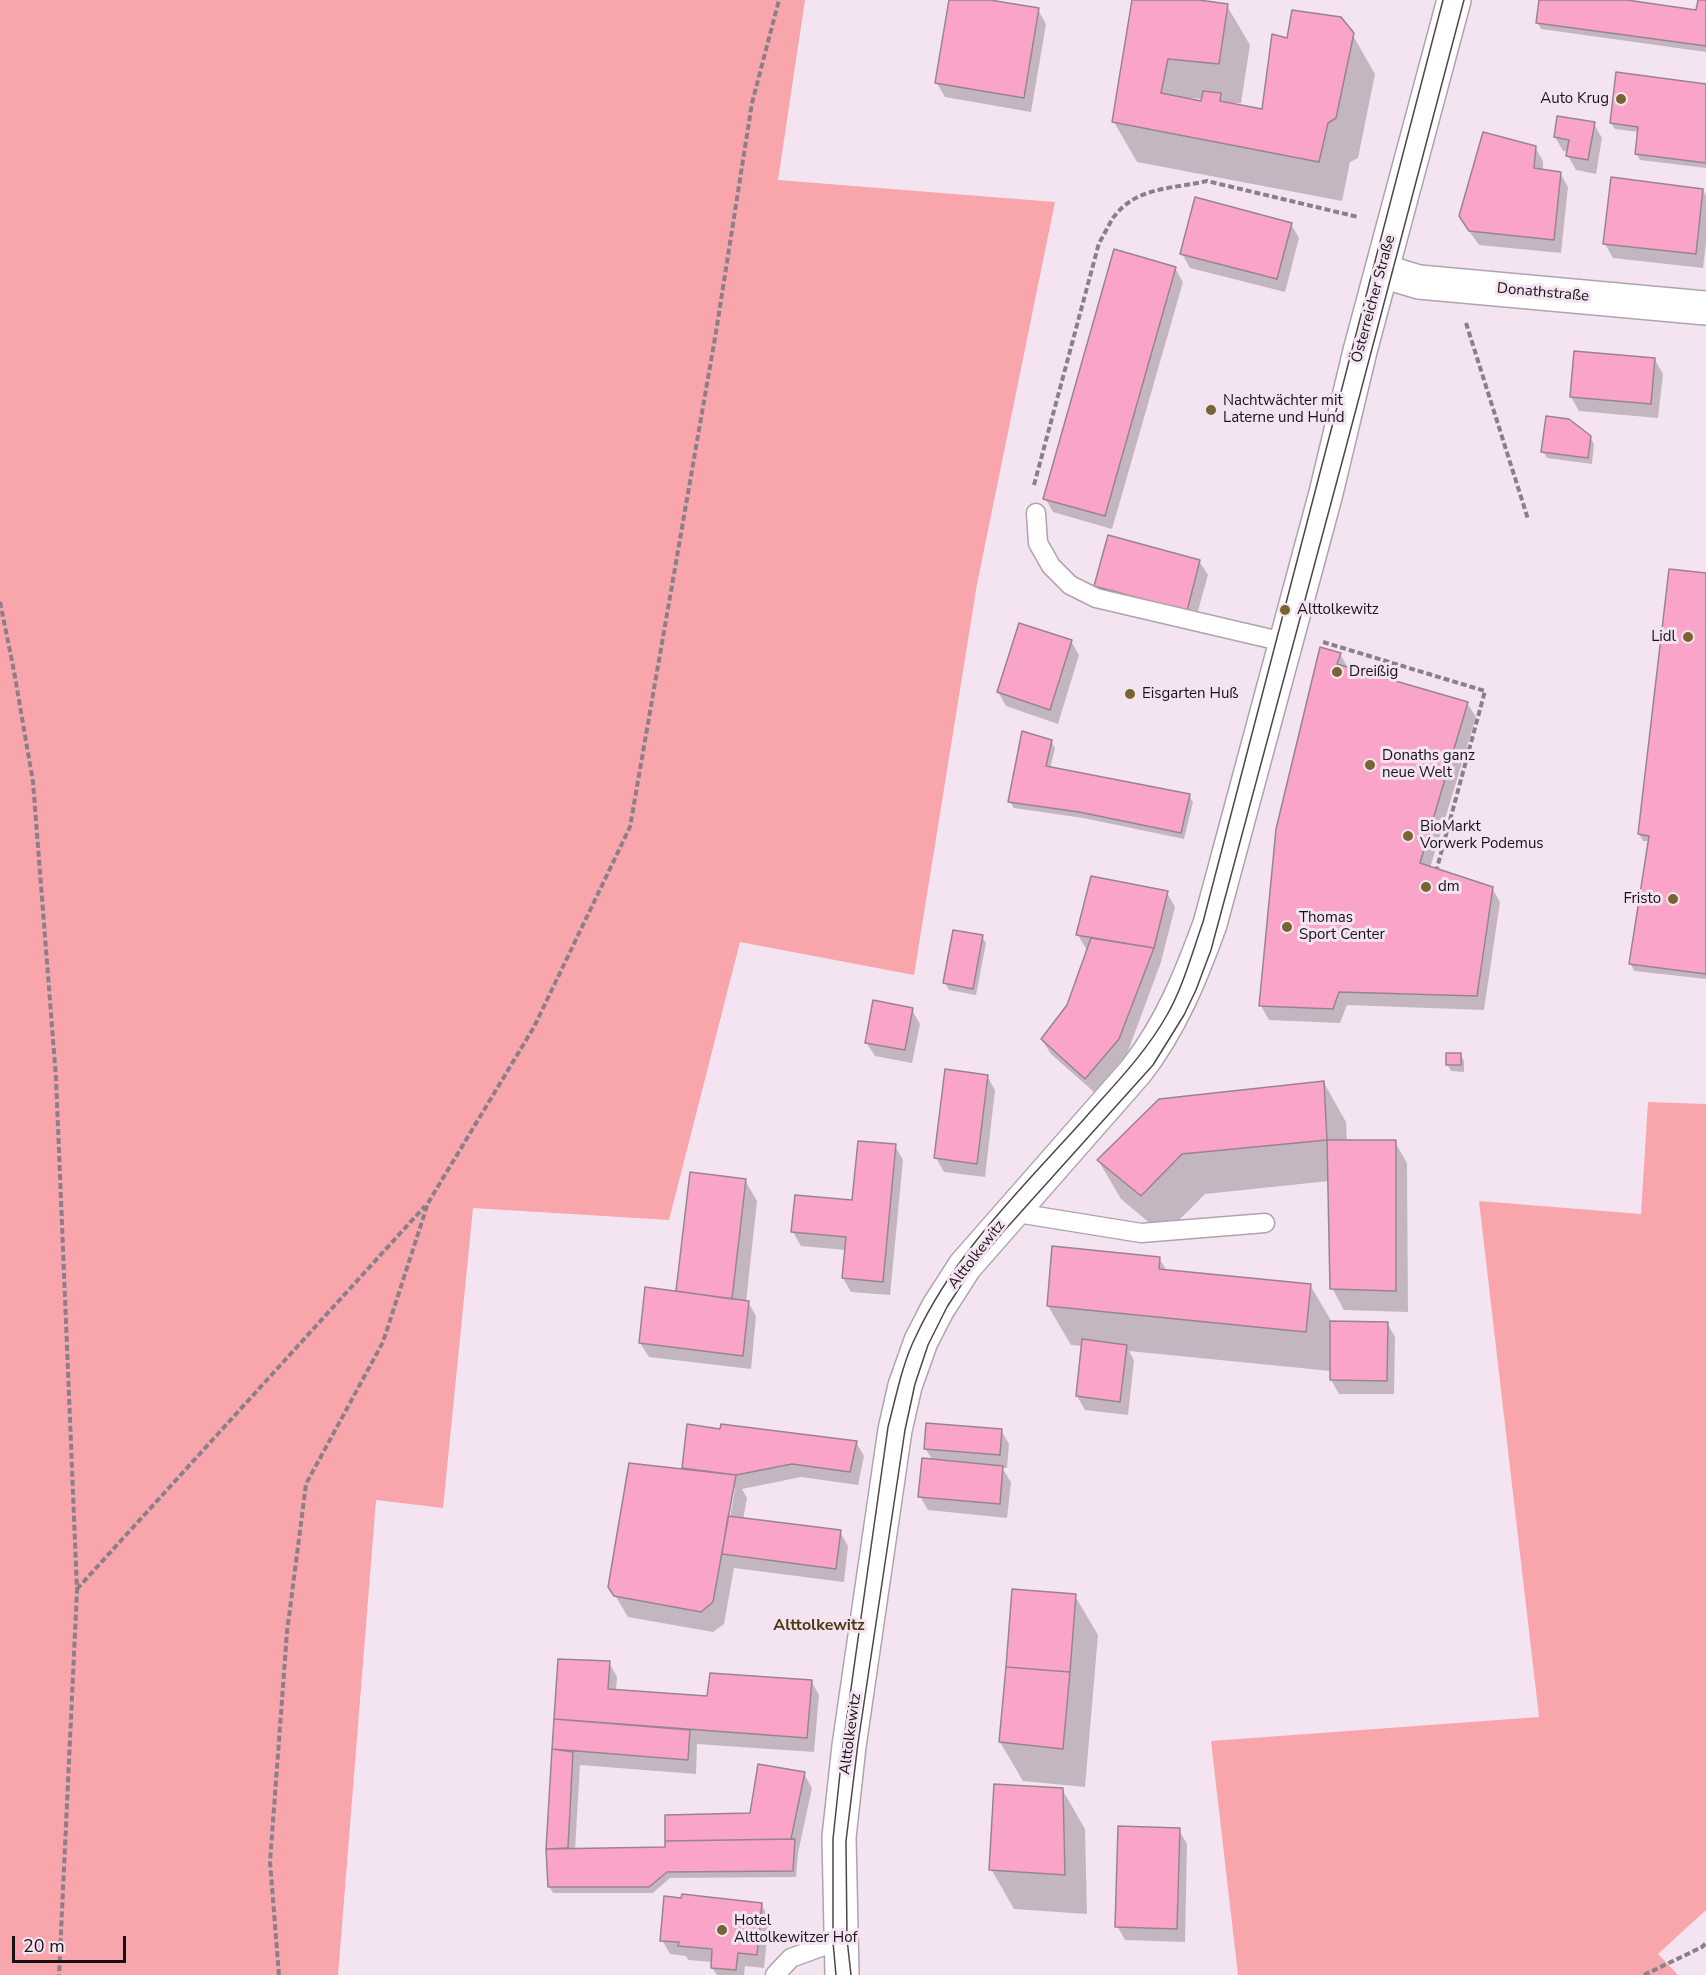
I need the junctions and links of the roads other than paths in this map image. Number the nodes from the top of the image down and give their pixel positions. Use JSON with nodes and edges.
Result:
{"nodes":[{"id":1,"x":1454,"y":0,"type":"edge"},
{"id":2,"x":1382,"y":272,"type":"junction"},
{"id":3,"x":1706,"y":308,"type":"edge"},
{"id":4,"x":1036,"y":513,"type":"road end"},
{"id":5,"x":1296,"y":598,"type":"joint"},
{"id":6,"x":1286,"y":637,"type":"junction"},
{"id":7,"x":1011,"y":1212,"type":"junction"},
{"id":8,"x":1265,"y":1223,"type":"dead end"},
{"id":9,"x":840,"y":1940,"type":"junction"},
{"id":10,"x":775,"y":1975,"type":"edge"},
{"id":11,"x":842,"y":1975,"type":"edge"}],
"edges":[{"from":1,"to":2,"type":"main road","name":"Österreicher Straße"},
{"from":2,"to":3,"type":"main road","name":"Donathstraße"},
{"from":2,"to":5,"type":"main road","name":"Österreicher Straße"},
{"from":4,"to":6,"type":"lane"},
{"from":5,"to":6,"type":"main road","name":"Alttolkewitz"},
{"from":6,"to":7,"type":"main road","name":"Alttolkewitz"},
{"from":7,"to":8,"type":"lane"},
{"from":7,"to":9,"type":"main road","name":"Alttolkewitz"},
{"from":9,"to":10,"type":"lane"},
{"from":9,"to":11,"type":"main road","name":"Alttolkewitz"}]}
